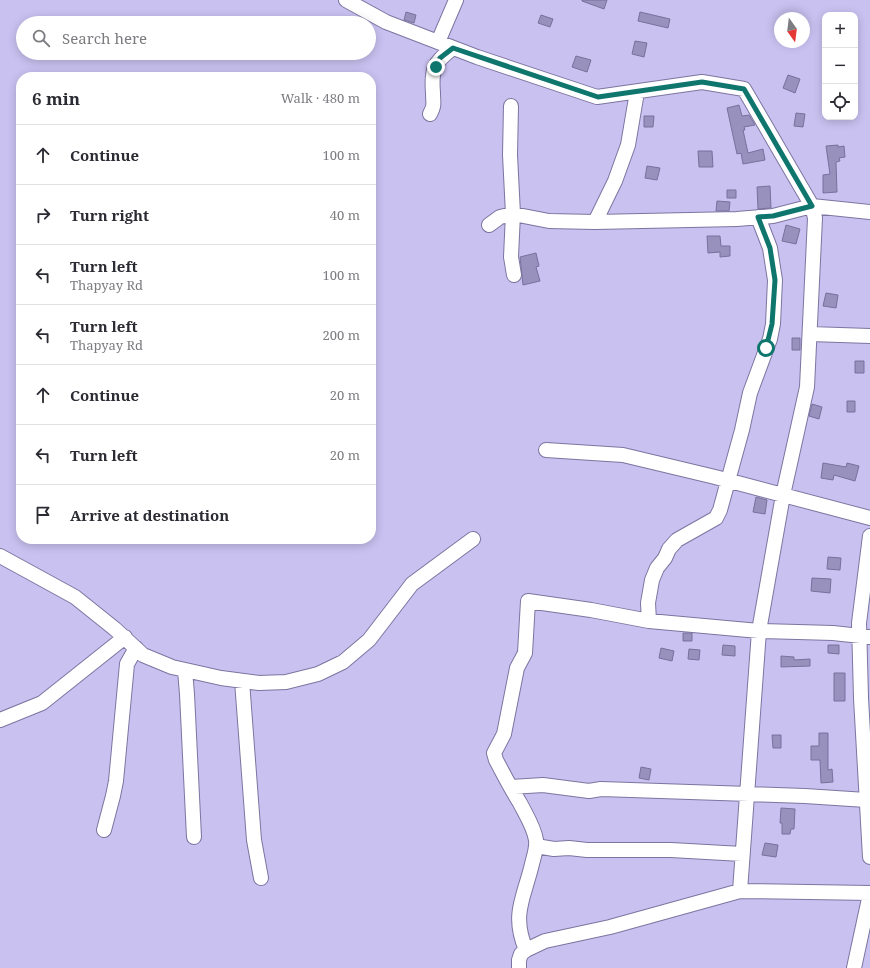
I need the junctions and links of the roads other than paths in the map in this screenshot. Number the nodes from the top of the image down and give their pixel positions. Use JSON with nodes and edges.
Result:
{"nodes":[{"id":1,"x":346,"y":0,"type":"edge"},
{"id":2,"x":456,"y":0,"type":"edge"},
{"id":3,"x":375,"y":16,"type":"edge"},
{"id":4,"x":376,"y":16,"type":"edge"},
{"id":5,"x":438,"y":42,"type":"junction"},
{"id":6,"x":453,"y":48,"type":"junction"},
{"id":7,"x":637,"y":92,"type":"junction"},
{"id":8,"x":511,"y":106,"type":"dead end"},
{"id":9,"x":430,"y":114,"type":"dead end"},
{"id":10,"x":812,"y":206,"type":"junction"},
{"id":11,"x":870,"y":212,"type":"edge"},
{"id":12,"x":513,"y":214,"type":"junction"},
{"id":13,"x":758,"y":217,"type":"junction"},
{"id":14,"x":595,"y":222,"type":"junction"},
{"id":15,"x":489,"y":225,"type":"dead end"},
{"id":16,"x":514,"y":275,"type":"dead end"},
{"id":17,"x":810,"y":334,"type":"junction"},
{"id":18,"x":870,"y":336,"type":"edge"},
{"id":19,"x":546,"y":450,"type":"dead end"},
{"id":20,"x":728,"y":480,"type":"junction"},
{"id":21,"x":783,"y":495,"type":"junction"},
{"id":22,"x":870,"y":518,"type":"edge"},
{"id":23,"x":870,"y":536,"type":"edge"},
{"id":24,"x":473,"y":538,"type":"dead end"},
{"id":25,"x":0,"y":556,"type":"edge"},
{"id":26,"x":649,"y":621,"type":"junction"},
{"id":27,"x":759,"y":631,"type":"junction"},
{"id":28,"x":865,"y":636,"type":"edge"},
{"id":29,"x":125,"y":638,"type":"junction"},
{"id":30,"x":136,"y":648,"type":"junction"},
{"id":31,"x":185,"y":670,"type":"junction"},
{"id":32,"x":242,"y":681,"type":"junction"},
{"id":33,"x":0,"y":720,"type":"edge"},
{"id":34,"x":511,"y":787,"type":"junction"},
{"id":35,"x":747,"y":795,"type":"junction"},
{"id":36,"x":866,"y":800,"type":"junction"},
{"id":37,"x":104,"y":830,"type":"dead end"},
{"id":38,"x":194,"y":837,"type":"dead end"},
{"id":39,"x":536,"y":846,"type":"junction"},
{"id":40,"x":742,"y":854,"type":"junction"},
{"id":41,"x":870,"y":857,"type":"edge"},
{"id":42,"x":261,"y":878,"type":"dead end"},
{"id":43,"x":740,"y":890,"type":"junction"},
{"id":44,"x":870,"y":893,"type":"edge"},
{"id":45,"x":526,"y":950,"type":"junction"},
{"id":46,"x":519,"y":968,"type":"edge"},
{"id":47,"x":854,"y":968,"type":"edge"}],
"edges":[{"from":1,"to":3,"type":"street"},
{"from":2,"to":5,"type":"street"},
{"from":4,"to":5,"type":"street"},
{"from":5,"to":6,"type":"street"},
{"from":6,"to":7,"type":"street"},
{"from":6,"to":9,"type":"street"},
{"from":7,"to":10,"type":"street"},
{"from":7,"to":14,"type":"street"},
{"from":8,"to":12,"type":"street"},
{"from":10,"to":11,"type":"street"},
{"from":10,"to":13,"type":"street"},
{"from":10,"to":17,"type":"street"},
{"from":12,"to":14,"type":"street"},
{"from":12,"to":15,"type":"street"},
{"from":12,"to":16,"type":"street"},
{"from":13,"to":14,"type":"street"},
{"from":13,"to":20,"type":"street"},
{"from":17,"to":18,"type":"street"},
{"from":17,"to":21,"type":"street"},
{"from":19,"to":20,"type":"street"},
{"from":20,"to":21,"type":"street"},
{"from":20,"to":26,"type":"street"},
{"from":21,"to":22,"type":"street"},
{"from":21,"to":27,"type":"street"},
{"from":23,"to":28,"type":"street"},
{"from":24,"to":32,"type":"street"},
{"from":25,"to":29,"type":"street"},
{"from":26,"to":27,"type":"street"},
{"from":26,"to":34,"type":"street"},
{"from":27,"to":28,"type":"street"},
{"from":27,"to":35,"type":"street"},
{"from":28,"to":36,"type":"street"},
{"from":29,"to":30,"type":"street"},
{"from":29,"to":33,"type":"street"},
{"from":30,"to":31,"type":"street"},
{"from":30,"to":37,"type":"street"},
{"from":31,"to":32,"type":"street"},
{"from":31,"to":38,"type":"street"},
{"from":32,"to":42,"type":"street"},
{"from":34,"to":35,"type":"street"},
{"from":34,"to":39,"type":"street"},
{"from":35,"to":36,"type":"street"},
{"from":35,"to":40,"type":"street"},
{"from":36,"to":41,"type":"street"},
{"from":39,"to":40,"type":"street"},
{"from":39,"to":45,"type":"street"},
{"from":40,"to":43,"type":"street"},
{"from":43,"to":44,"type":"street"},
{"from":43,"to":45,"type":"street"},
{"from":44,"to":47,"type":"street"},
{"from":45,"to":46,"type":"street"}]}
